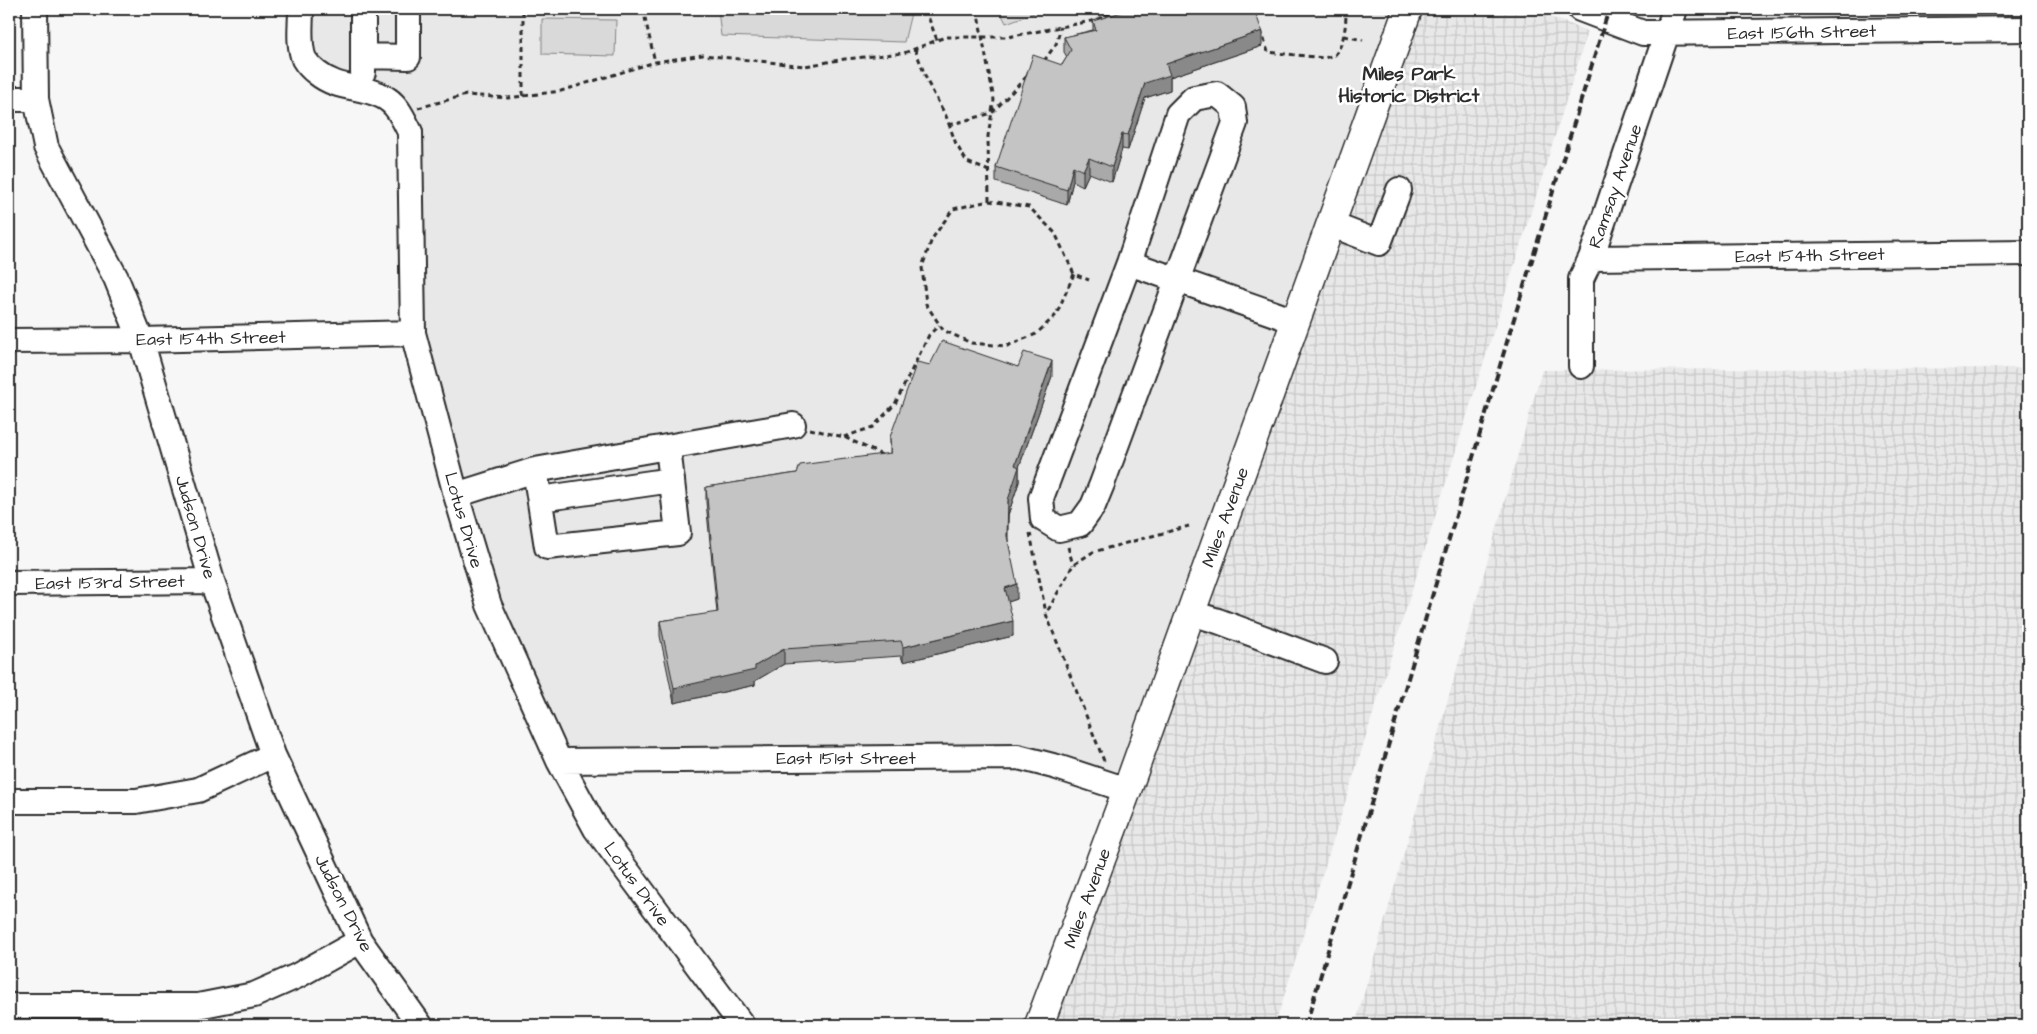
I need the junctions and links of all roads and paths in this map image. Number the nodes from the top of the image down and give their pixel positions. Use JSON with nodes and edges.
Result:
{"nodes":[{"id":1,"x":35,"y":9,"type":"edge"},
{"id":2,"x":301,"y":9,"type":"edge"},
{"id":3,"x":363,"y":9,"type":"edge"},
{"id":4,"x":408,"y":9,"type":"edge"},
{"id":5,"x":523,"y":9,"type":"edge"},
{"id":6,"x":643,"y":9,"type":"edge"},
{"id":7,"x":928,"y":9,"type":"edge"},
{"id":8,"x":977,"y":9,"type":"edge"},
{"id":9,"x":1116,"y":9,"type":"edge"},
{"id":10,"x":1346,"y":9,"type":"edge"},
{"id":11,"x":1408,"y":9,"type":"edge"},
{"id":12,"x":1580,"y":9,"type":"edge"},
{"id":13,"x":1675,"y":9,"type":"edge"},
{"id":14,"x":1260,"y":26,"type":"edge"},
{"id":15,"x":1061,"y":27,"type":"junction"},
{"id":16,"x":2028,"y":29,"type":"edge"},
{"id":17,"x":1667,"y":33,"type":"junction"},
{"id":18,"x":1344,"y":36,"type":"junction"},
{"id":19,"x":983,"y":37,"type":"junction"},
{"id":20,"x":937,"y":40,"type":"junction"},
{"id":21,"x":1363,"y":40,"type":"dead end"},
{"id":22,"x":915,"y":49,"type":"junction"},
{"id":23,"x":363,"y":56,"type":"junction"},
{"id":24,"x":655,"y":62,"type":"junction"},
{"id":25,"x":1040,"y":64,"type":"edge"},
{"id":26,"x":1034,"y":70,"type":"edge"},
{"id":27,"x":360,"y":90,"type":"junction"},
{"id":28,"x":523,"y":96,"type":"junction"},
{"id":29,"x":9,"y":99,"type":"edge"},
{"id":30,"x":36,"y":99,"type":"junction"},
{"id":31,"x":418,"y":108,"type":"dead end"},
{"id":32,"x":992,"y":113,"type":"junction"},
{"id":33,"x":949,"y":125,"type":"junction"},
{"id":34,"x":989,"y":171,"type":"junction"},
{"id":35,"x":1399,"y":190,"type":"dead end"},
{"id":36,"x":989,"y":201,"type":"junction"},
{"id":37,"x":1330,"y":224,"type":"junction"},
{"id":38,"x":2028,"y":252,"type":"edge"},
{"id":39,"x":1591,"y":258,"type":"junction"},
{"id":40,"x":1129,"y":263,"type":"junction"},
{"id":41,"x":1074,"y":274,"type":"junction"},
{"id":42,"x":1176,"y":279,"type":"junction"},
{"id":43,"x":1089,"y":280,"type":"dead end"},
{"id":44,"x":1295,"y":321,"type":"junction"},
{"id":45,"x":939,"y":325,"type":"junction"},
{"id":46,"x":413,"y":333,"type":"junction"},
{"id":47,"x":141,"y":340,"type":"junction"},
{"id":48,"x":9,"y":341,"type":"edge"},
{"id":49,"x":1581,"y":366,"type":"dead end"},
{"id":50,"x":792,"y":425,"type":"joint"},
{"id":51,"x":844,"y":437,"type":"junction"},
{"id":52,"x":668,"y":447,"type":"junction"},
{"id":53,"x":882,"y":455,"type":"edge"},
{"id":54,"x":535,"y":470,"type":"junction"},
{"id":55,"x":672,"y":480,"type":"junction"},
{"id":56,"x":456,"y":495,"type":"junction"},
{"id":57,"x":540,"y":499,"type":"junction"},
{"id":58,"x":1189,"y":526,"type":"dead end"},
{"id":59,"x":1030,"y":532,"type":"dead end"},
{"id":60,"x":1067,"y":544,"type":"dead end"},
{"id":61,"x":1074,"y":565,"type":"junction"},
{"id":62,"x":212,"y":581,"type":"junction"},
{"id":63,"x":9,"y":583,"type":"edge"},
{"id":64,"x":1190,"y":613,"type":"junction"},
{"id":65,"x":1046,"y":614,"type":"junction"},
{"id":66,"x":1325,"y":661,"type":"dead end"},
{"id":67,"x":273,"y":755,"type":"junction"},
{"id":68,"x":559,"y":761,"type":"junction"},
{"id":69,"x":1104,"y":761,"type":"dead end"},
{"id":70,"x":1127,"y":790,"type":"junction"},
{"id":71,"x":9,"y":801,"type":"edge"},
{"id":72,"x":360,"y":941,"type":"junction"},
{"id":73,"x":9,"y":1006,"type":"edge"},
{"id":74,"x":420,"y":1025,"type":"edge"},
{"id":75,"x":742,"y":1025,"type":"edge"},
{"id":76,"x":1039,"y":1025,"type":"edge"}],
"edges":[{"from":1,"to":30,"type":"street","name":"Judson Drive"},
{"from":2,"to":27,"type":"street","name":"Lotus Drive"},
{"from":3,"to":23,"type":"street"},
{"from":4,"to":23,"type":"street"},
{"from":5,"to":28,"type":"path"},
{"from":6,"to":24,"type":"path"},
{"from":7,"to":20,"type":"path"},
{"from":8,"to":19,"type":"path"},
{"from":9,"to":15,"type":"path"},
{"from":10,"to":18,"type":"path"},
{"from":11,"to":37,"type":"main road","name":"Miles Avenue"},
{"from":12,"to":17,"type":"street","name":"East 156th Street"},
{"from":13,"to":17,"type":"street","name":"Ramsay Avenue"},
{"from":14,"to":18,"type":"path"},
{"from":15,"to":19,"type":"path"},
{"from":15,"to":25,"type":"path"},
{"from":16,"to":17,"type":"street","name":"East 156th Street"},
{"from":17,"to":39,"type":"street","name":"Ramsay Avenue"},
{"from":18,"to":21,"type":"path"},
{"from":19,"to":20,"type":"path"},
{"from":19,"to":32,"type":"path"},
{"from":20,"to":22,"type":"path"},
{"from":22,"to":24,"type":"path"},
{"from":22,"to":33,"type":"path"},
{"from":23,"to":27,"type":"street"},
{"from":24,"to":28,"type":"path"},
{"from":26,"to":32,"type":"path"},
{"from":27,"to":46,"type":"street","name":"Lotus Drive"},
{"from":28,"to":31,"type":"path"},
{"from":29,"to":30,"type":"street"},
{"from":30,"to":47,"type":"street","name":"Judson Drive"},
{"from":32,"to":33,"type":"path"},
{"from":32,"to":34,"type":"path"},
{"from":33,"to":34,"type":"path"},
{"from":34,"to":36,"type":"path"},
{"from":35,"to":37,"type":"street"},
{"from":36,"to":41,"type":"path"},
{"from":36,"to":45,"type":"path"},
{"from":37,"to":44,"type":"main road","name":"Miles Avenue"},
{"from":38,"to":39,"type":"street","name":"East 154th Street"},
{"from":39,"to":49,"type":"street","name":"Ramsay Avenue"},
{"from":40,"to":42,"type":"street"},
{"from":40,"to":42,"type":"street"},
{"from":40,"to":42,"type":"street"},
{"from":41,"to":43,"type":"path"},
{"from":41,"to":45,"type":"path"},
{"from":42,"to":44,"type":"street"},
{"from":44,"to":64,"type":"main road","name":"Miles Avenue"},
{"from":45,"to":51,"type":"path"},
{"from":46,"to":47,"type":"street","name":"East 154th Street"},
{"from":46,"to":56,"type":"street","name":"Lotus Drive"},
{"from":47,"to":48,"type":"street","name":"East 154th Street"},
{"from":47,"to":62,"type":"street","name":"Judson Drive"},
{"from":50,"to":51,"type":"path"},
{"from":50,"to":52,"type":"street"},
{"from":51,"to":53,"type":"path"},
{"from":52,"to":54,"type":"street"},
{"from":52,"to":55,"type":"street"},
{"from":54,"to":56,"type":"street"},
{"from":54,"to":57,"type":"street"},
{"from":55,"to":57,"type":"street"},
{"from":55,"to":57,"type":"street"},
{"from":56,"to":68,"type":"street","name":"Lotus Drive"},
{"from":58,"to":61,"type":"path"},
{"from":59,"to":65,"type":"path"},
{"from":60,"to":61,"type":"path"},
{"from":61,"to":65,"type":"path"},
{"from":62,"to":63,"type":"street","name":"East 153rd Street"},
{"from":62,"to":67,"type":"street","name":"Judson Drive"},
{"from":64,"to":66,"type":"street"},
{"from":64,"to":70,"type":"main road","name":"Miles Avenue"},
{"from":65,"to":69,"type":"path"},
{"from":67,"to":71,"type":"street"},
{"from":67,"to":72,"type":"street","name":"Judson Drive"},
{"from":68,"to":70,"type":"street","name":"East 151st Street"},
{"from":68,"to":75,"type":"street","name":"Lotus Drive"},
{"from":70,"to":76,"type":"main road","name":"Miles Avenue"},
{"from":72,"to":73,"type":"street"},
{"from":72,"to":74,"type":"street","name":"Judson Drive"}]}
